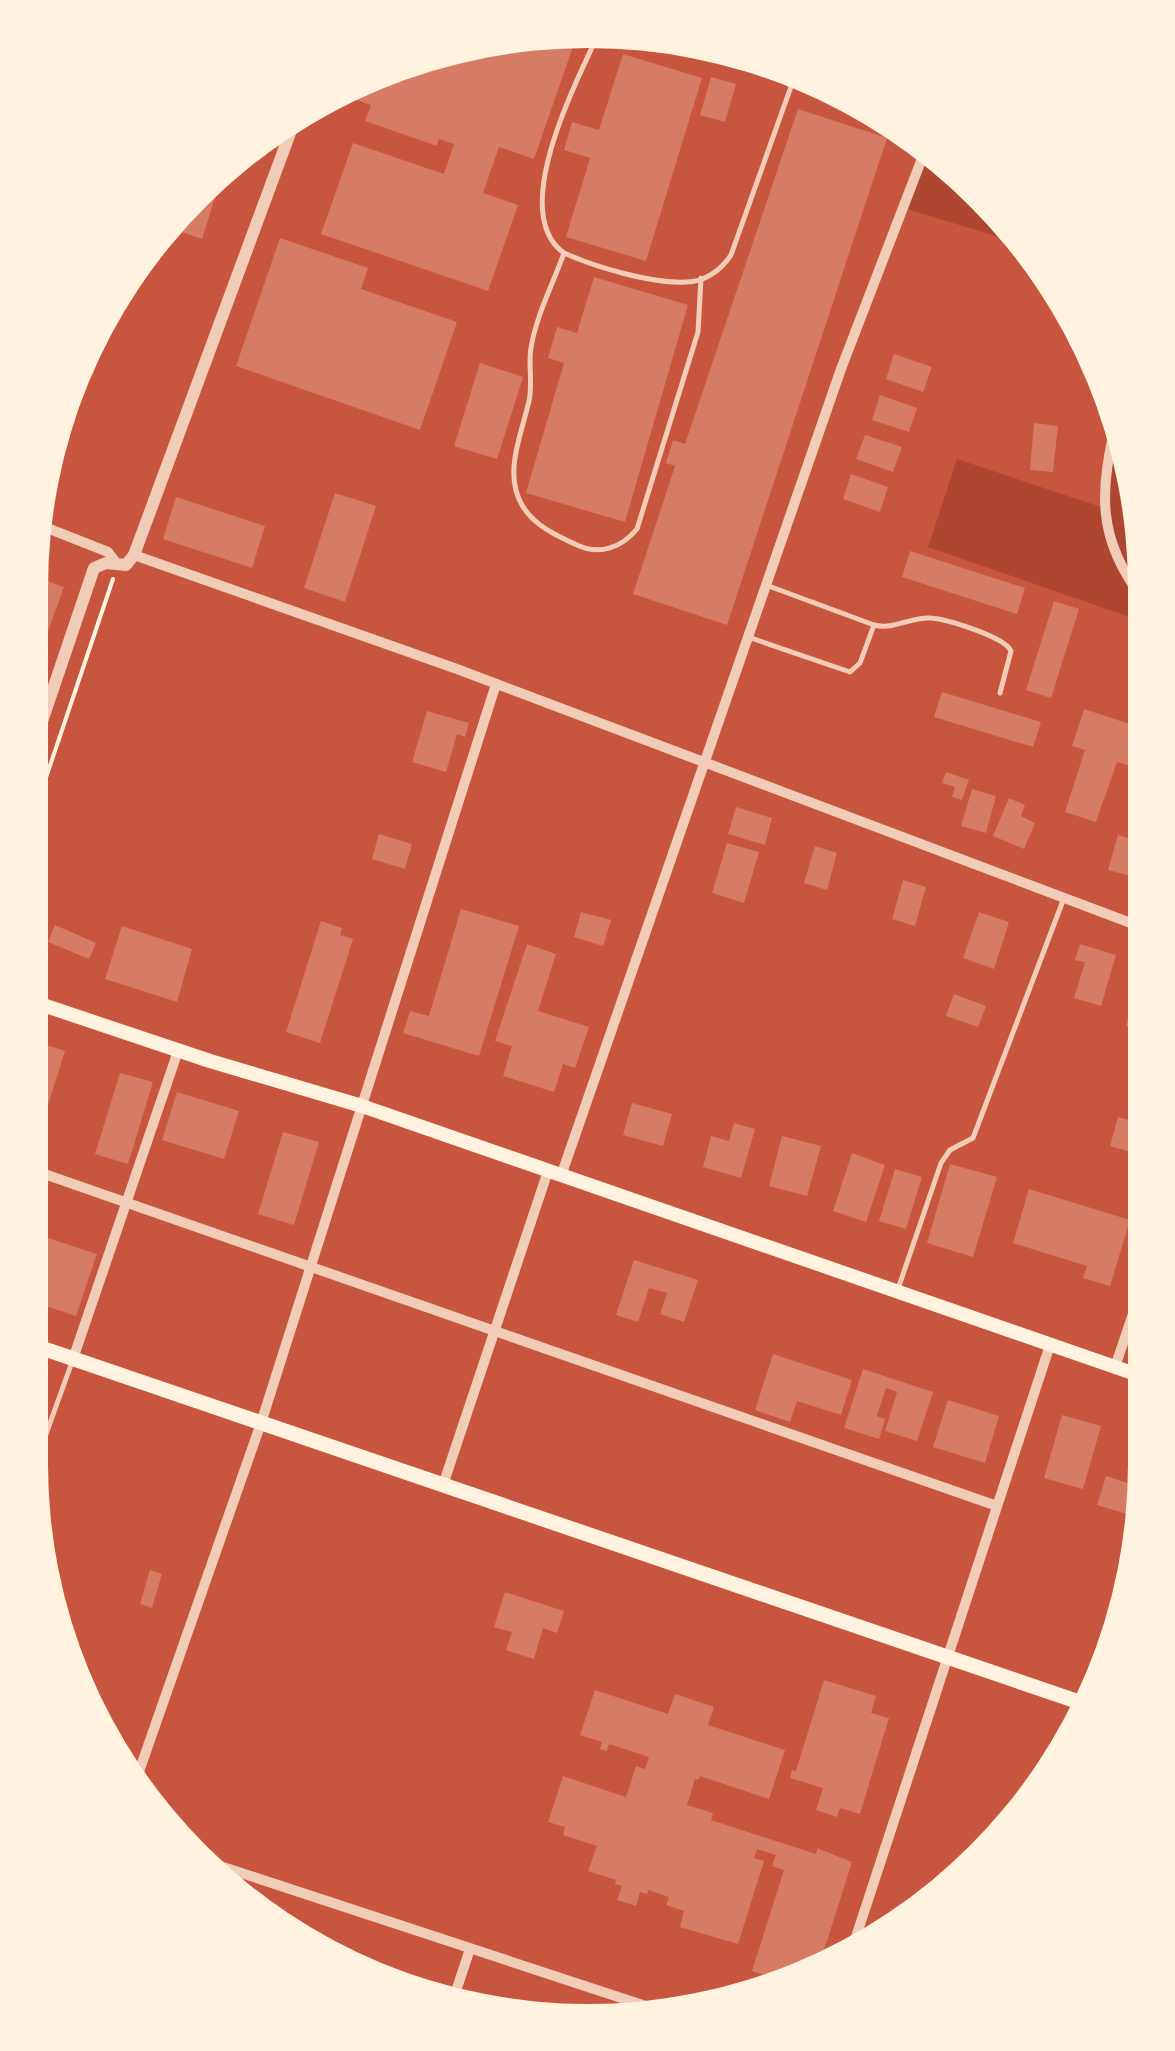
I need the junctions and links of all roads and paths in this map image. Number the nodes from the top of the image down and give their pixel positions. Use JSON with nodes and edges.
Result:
{"nodes":[{"id":1,"x":592,"y":48,"type":"edge"},
{"id":2,"x":789,"y":87,"type":"edge"},
{"id":3,"x":288,"y":138,"type":"edge"},
{"id":4,"x":920,"y":163,"type":"edge"},
{"id":5,"x":564,"y":254,"type":"junction"},
{"id":6,"x":702,"y":278,"type":"junction"},
{"id":7,"x":1110,"y":453,"type":"edge"},
{"id":8,"x":51,"y":530,"type":"edge"},
{"id":9,"x":134,"y":555,"type":"junction"},
{"id":10,"x":118,"y":565,"type":"junction"},
{"id":11,"x":1127,"y":576,"type":"edge"},
{"id":12,"x":766,"y":585,"type":"junction"},
{"id":13,"x":874,"y":625,"type":"junction"},
{"id":14,"x":748,"y":638,"type":"junction"},
{"id":15,"x":496,"y":684,"type":"junction"},
{"id":16,"x":1000,"y":693,"type":"dead end"},
{"id":17,"x":48,"y":704,"type":"edge"},
{"id":18,"x":704,"y":762,"type":"junction"},
{"id":19,"x":48,"y":772,"type":"edge"},
{"id":20,"x":1064,"y":898,"type":"junction"},
{"id":21,"x":1128,"y":922,"type":"edge"},
{"id":22,"x":48,"y":1007,"type":"edge"},
{"id":23,"x":178,"y":1051,"type":"junction"},
{"id":24,"x":362,"y":1106,"type":"junction"},
{"id":25,"x":555,"y":1173,"type":"junction"},
{"id":26,"x":48,"y":1175,"type":"edge"},
{"id":27,"x":126,"y":1202,"type":"junction"},
{"id":28,"x":310,"y":1266,"type":"junction"},
{"id":29,"x":897,"y":1292,"type":"junction"},
{"id":30,"x":1128,"y":1327,"type":"edge"},
{"id":31,"x":495,"y":1331,"type":"junction"},
{"id":32,"x":1050,"y":1345,"type":"junction"},
{"id":33,"x":48,"y":1350,"type":"edge"},
{"id":34,"x":73,"y":1359,"type":"junction"},
{"id":35,"x":1114,"y":1367,"type":"junction"},
{"id":36,"x":1128,"y":1372,"type":"edge"},
{"id":37,"x":261,"y":1423,"type":"junction"},
{"id":38,"x":48,"y":1429,"type":"edge"},
{"id":39,"x":443,"y":1485,"type":"junction"},
{"id":40,"x":997,"y":1506,"type":"junction"},
{"id":41,"x":946,"y":1657,"type":"junction"},
{"id":42,"x":1073,"y":1700,"type":"edge"},
{"id":43,"x":140,"y":1766,"type":"edge"},
{"id":44,"x":232,"y":1870,"type":"edge"},
{"id":45,"x":858,"y":1931,"type":"edge"},
{"id":46,"x":470,"y":1949,"type":"junction"},
{"id":47,"x":457,"y":1987,"type":"edge"},
{"id":48,"x":631,"y":2001,"type":"edge"}],
"edges":[{"from":1,"to":5,"type":"lane"},
{"from":2,"to":6,"type":"lane"},
{"from":3,"to":9,"type":"street"},
{"from":4,"to":12,"type":"street"},
{"from":5,"to":6,"type":"lane"},
{"from":5,"to":6,"type":"lane"},
{"from":7,"to":11,"type":"street"},
{"from":8,"to":10,"type":"street"},
{"from":9,"to":10,"type":"street"},
{"from":9,"to":15,"type":"street"},
{"from":10,"to":17,"type":"street"},
{"from":10,"to":19,"type":"path"},
{"from":12,"to":13,"type":"lane"},
{"from":12,"to":14,"type":"street"},
{"from":13,"to":14,"type":"lane"},
{"from":13,"to":16,"type":"lane"},
{"from":14,"to":18,"type":"street"},
{"from":15,"to":18,"type":"street"},
{"from":15,"to":24,"type":"street"},
{"from":18,"to":20,"type":"street"},
{"from":18,"to":25,"type":"street"},
{"from":20,"to":21,"type":"street"},
{"from":20,"to":29,"type":"lane"},
{"from":22,"to":23,"type":"main road"},
{"from":23,"to":24,"type":"main road"},
{"from":23,"to":27,"type":"street"},
{"from":24,"to":25,"type":"main road"},
{"from":24,"to":28,"type":"street"},
{"from":25,"to":29,"type":"main road"},
{"from":25,"to":31,"type":"street"},
{"from":26,"to":27,"type":"street"},
{"from":27,"to":28,"type":"street"},
{"from":27,"to":34,"type":"street"},
{"from":28,"to":31,"type":"street"},
{"from":28,"to":37,"type":"street"},
{"from":29,"to":32,"type":"main road"},
{"from":30,"to":35,"type":"street"},
{"from":31,"to":39,"type":"street"},
{"from":31,"to":40,"type":"street"},
{"from":32,"to":35,"type":"main road"},
{"from":32,"to":40,"type":"street"},
{"from":33,"to":34,"type":"main road"},
{"from":34,"to":37,"type":"main road"},
{"from":34,"to":38,"type":"lane"},
{"from":35,"to":36,"type":"main road"},
{"from":37,"to":39,"type":"main road"},
{"from":37,"to":43,"type":"street"},
{"from":39,"to":41,"type":"main road"},
{"from":40,"to":41,"type":"street"},
{"from":41,"to":42,"type":"main road"},
{"from":41,"to":45,"type":"street"},
{"from":44,"to":46,"type":"street"},
{"from":46,"to":47,"type":"street"},
{"from":46,"to":48,"type":"street"}]}
